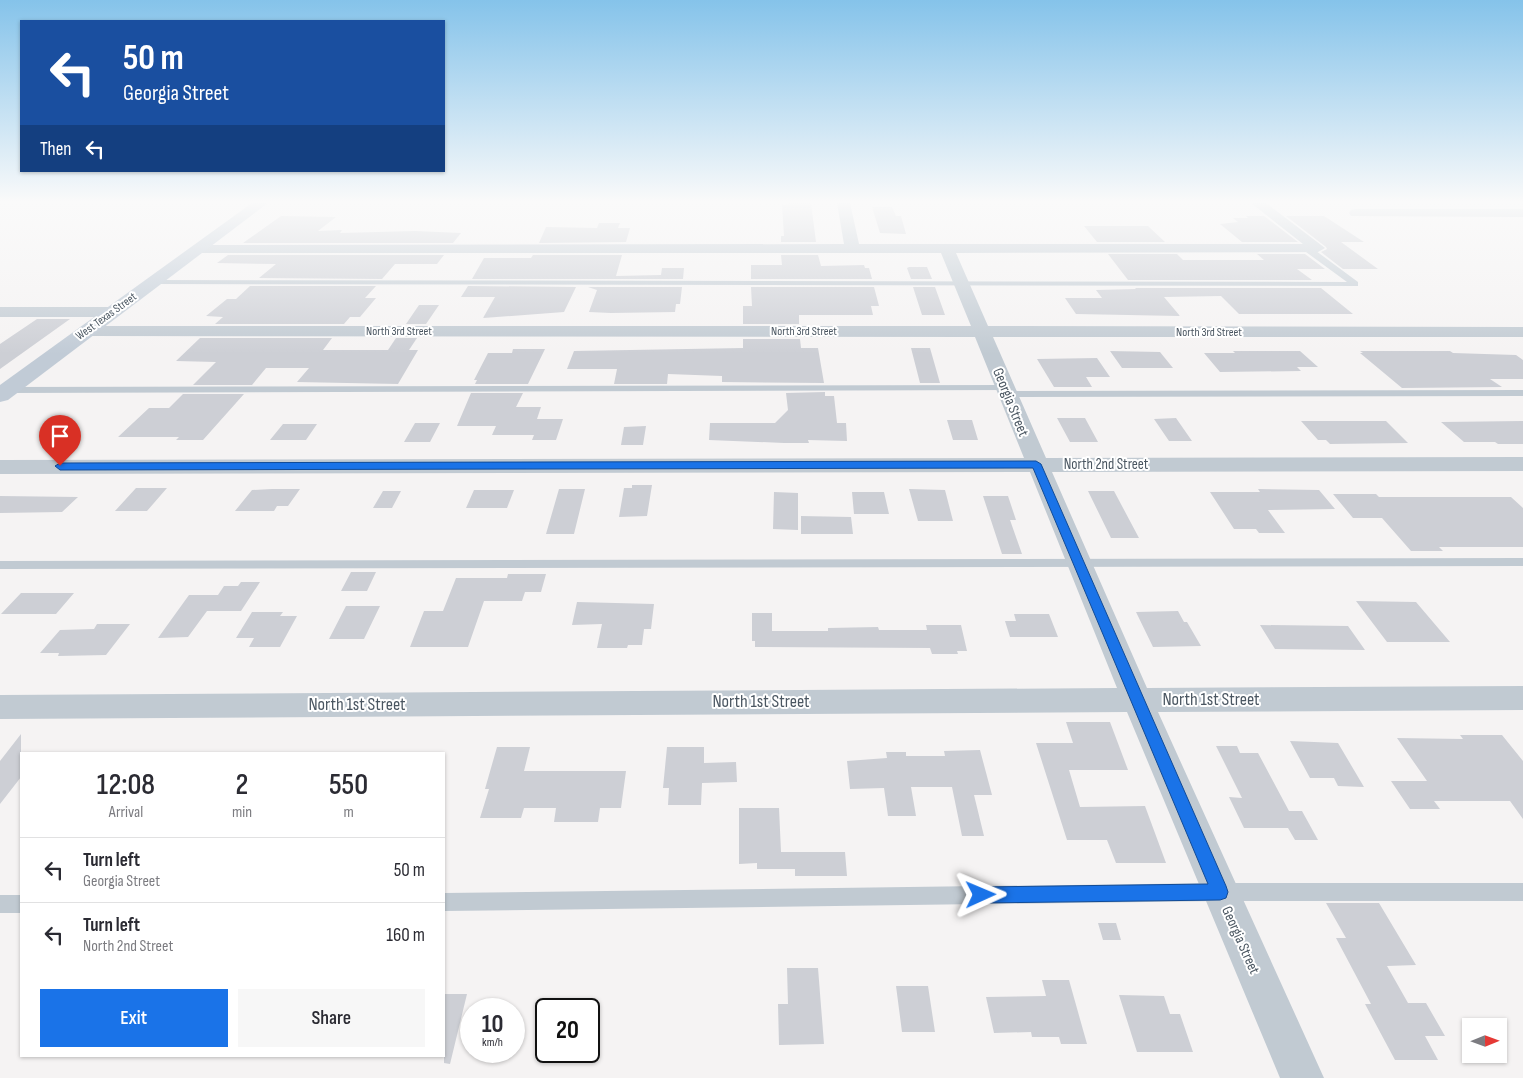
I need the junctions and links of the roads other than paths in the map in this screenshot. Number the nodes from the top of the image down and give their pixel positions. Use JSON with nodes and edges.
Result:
{"nodes":[{"id":1,"x":192,"y":253,"type":"edge"},
{"id":2,"x":949,"y":253,"type":"edge"},
{"id":3,"x":1318,"y":253,"type":"edge"},
{"id":4,"x":152,"y":282,"type":"junction"},
{"id":5,"x":962,"y":283,"type":"junction"},
{"id":6,"x":0,"y":312,"type":"edge"},
{"id":7,"x":112,"y":312,"type":"junction"},
{"id":8,"x":86,"y":331,"type":"junction"},
{"id":9,"x":982,"y":331,"type":"junction"},
{"id":10,"x":1523,"y":332,"type":"edge"},
{"id":11,"x":1007,"y":391,"type":"junction"},
{"id":12,"x":4,"y":392,"type":"edge"},
{"id":13,"x":1523,"y":393,"type":"edge"},
{"id":14,"x":1036,"y":464,"type":"junction"},
{"id":15,"x":1523,"y":464,"type":"edge"},
{"id":16,"x":0,"y":467,"type":"edge"},
{"id":17,"x":1078,"y":562,"type":"junction"},
{"id":18,"x":1523,"y":562,"type":"edge"},
{"id":19,"x":0,"y":565,"type":"edge"},
{"id":20,"x":1523,"y":698,"type":"edge"},
{"id":21,"x":1136,"y":700,"type":"junction"},
{"id":22,"x":0,"y":706,"type":"edge"},
{"id":23,"x":1220,"y":892,"type":"junction"},
{"id":24,"x":1523,"y":892,"type":"edge"},
{"id":25,"x":445,"y":902,"type":"edge"},
{"id":26,"x":0,"y":904,"type":"edge"},
{"id":27,"x":20,"y":904,"type":"edge"},
{"id":28,"x":1302,"y":1078,"type":"edge"}],
"edges":[{"from":1,"to":4,"type":"street","name":"West Texas Street"},
{"from":2,"to":5,"type":"street","name":"Georgia Street"},
{"from":3,"to":5,"type":"lane"},
{"from":4,"to":5,"type":"lane"},
{"from":4,"to":7,"type":"street","name":"West Texas Street"},
{"from":5,"to":9,"type":"street","name":"Georgia Street"},
{"from":6,"to":7,"type":"street"},
{"from":7,"to":8,"type":"street","name":"West Texas Street"},
{"from":8,"to":9,"type":"street","name":"North 3rd Street"},
{"from":8,"to":12,"type":"street","name":"West Texas Street"},
{"from":9,"to":10,"type":"street","name":"North 3rd Street"},
{"from":9,"to":11,"type":"street","name":"Georgia Street"},
{"from":11,"to":12,"type":"lane"},
{"from":11,"to":13,"type":"lane"},
{"from":11,"to":14,"type":"street","name":"Georgia Street"},
{"from":14,"to":15,"type":"street","name":"North 2nd Street"},
{"from":14,"to":16,"type":"street","name":"North 2nd Street"},
{"from":14,"to":17,"type":"street","name":"Georgia Street"},
{"from":17,"to":18,"type":"lane"},
{"from":17,"to":19,"type":"lane"},
{"from":17,"to":21,"type":"street","name":"Georgia Street"},
{"from":20,"to":21,"type":"street","name":"North 1st Street"},
{"from":21,"to":22,"type":"street","name":"North 1st Street"},
{"from":21,"to":23,"type":"street","name":"Georgia Street"},
{"from":23,"to":24,"type":"lane"},
{"from":23,"to":25,"type":"lane"},
{"from":23,"to":28,"type":"street","name":"Georgia Street"},
{"from":26,"to":27,"type":"lane"}]}
